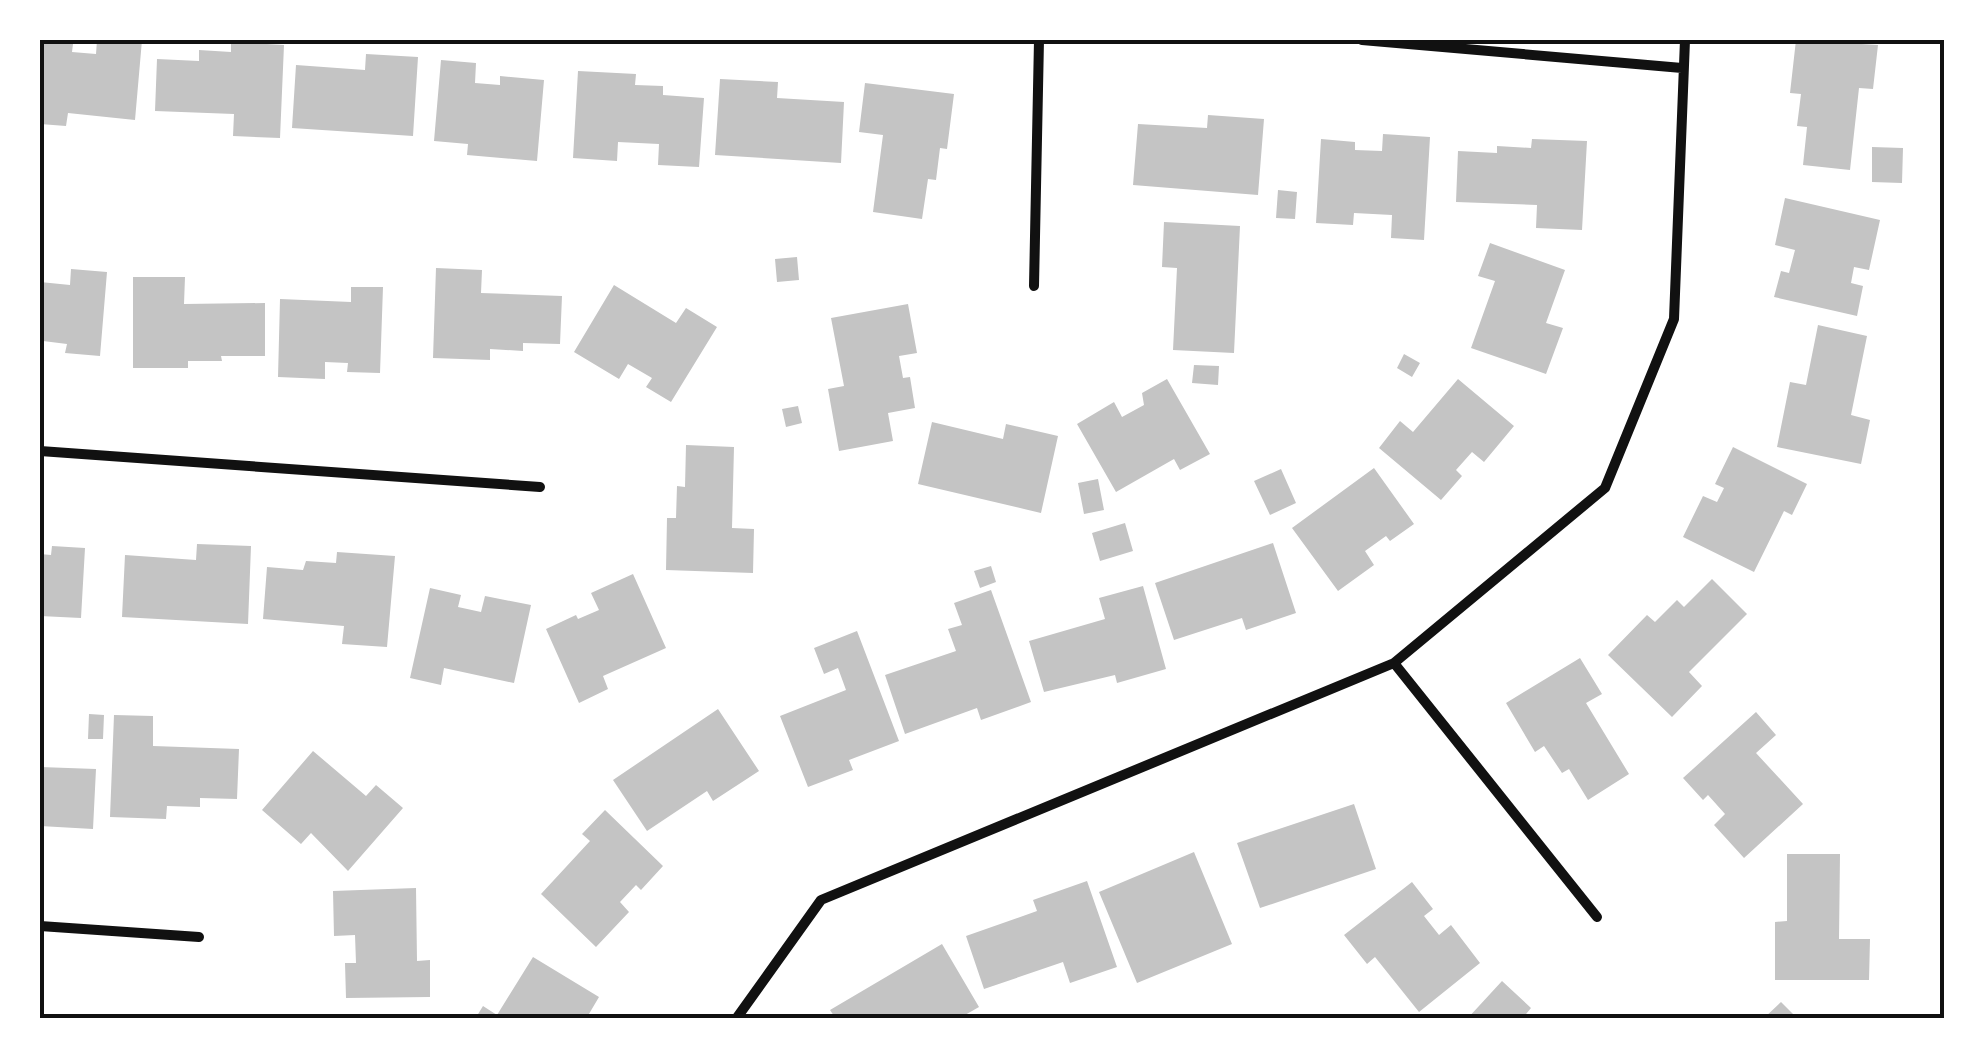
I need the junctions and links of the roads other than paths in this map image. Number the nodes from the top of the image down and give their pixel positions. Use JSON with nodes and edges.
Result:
{"nodes":[{"id":1,"x":1039,"y":40,"type":"edge"},
{"id":2,"x":1362,"y":40,"type":"edge"},
{"id":3,"x":1685,"y":40,"type":"edge"},
{"id":4,"x":1682,"y":68,"type":"junction"},
{"id":5,"x":1034,"y":286,"type":"dead end"},
{"id":6,"x":40,"y":451,"type":"edge"},
{"id":7,"x":540,"y":488,"type":"dead end"},
{"id":8,"x":1394,"y":663,"type":"junction"},
{"id":9,"x":1597,"y":917,"type":"dead end"},
{"id":10,"x":40,"y":926,"type":"edge"},
{"id":11,"x":198,"y":937,"type":"dead end"},
{"id":12,"x":736,"y":1019,"type":"edge"}],
"edges":[{"from":1,"to":5,"type":"street"},
{"from":2,"to":4,"type":"street"},
{"from":3,"to":4,"type":"street"},
{"from":4,"to":8,"type":"street"},
{"from":6,"to":7,"type":"street"},
{"from":8,"to":9,"type":"street"},
{"from":8,"to":12,"type":"street"},
{"from":10,"to":11,"type":"street"}]}
